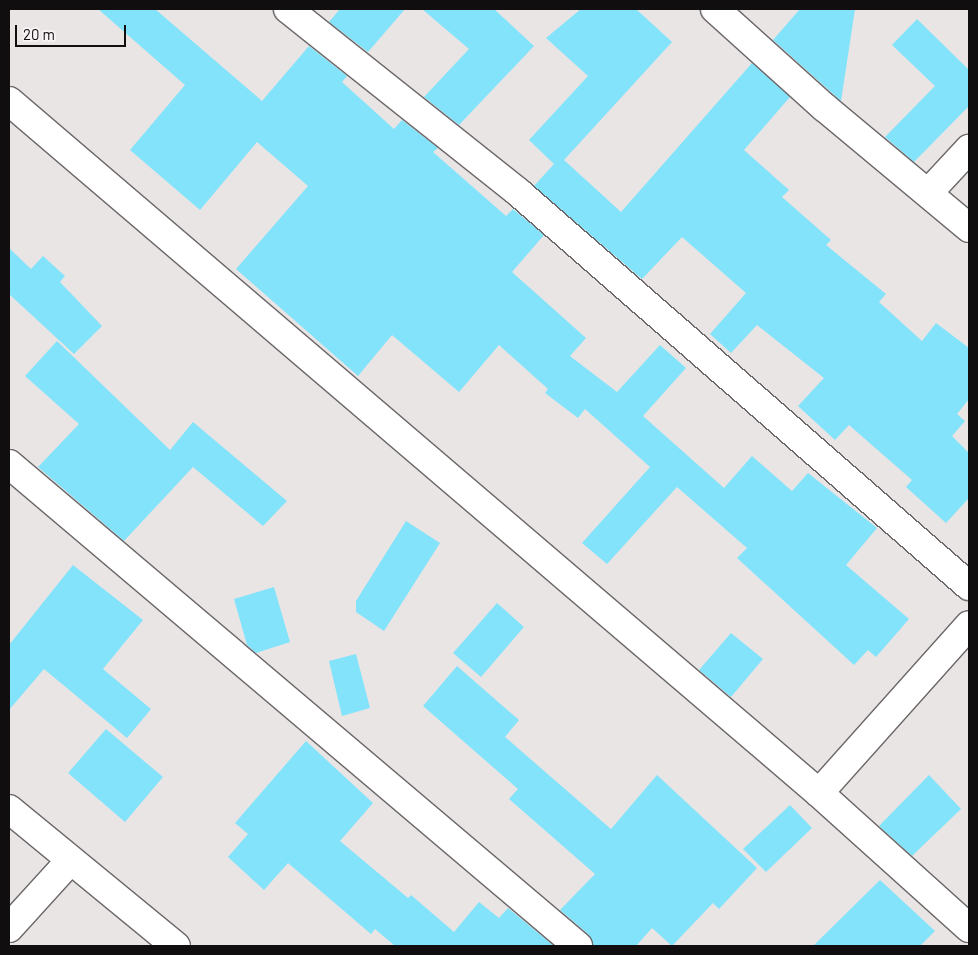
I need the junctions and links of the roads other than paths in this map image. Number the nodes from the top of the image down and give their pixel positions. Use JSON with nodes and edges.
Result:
{"nodes":[{"id":1,"x":288,"y":9,"type":"edge"},
{"id":2,"x":715,"y":9,"type":"edge"},
{"id":3,"x":9,"y":101,"type":"edge"},
{"id":4,"x":969,"y":149,"type":"edge"},
{"id":5,"x":929,"y":192,"type":"junction"},
{"id":6,"x":969,"y":228,"type":"edge"},
{"id":7,"x":9,"y":464,"type":"edge"},
{"id":8,"x":969,"y":586,"type":"edge"},
{"id":9,"x":969,"y":625,"type":"edge"},
{"id":10,"x":819,"y":793,"type":"junction"},
{"id":11,"x":9,"y":810,"type":"edge"},
{"id":12,"x":70,"y":861,"type":"junction"},
{"id":13,"x":9,"y":928,"type":"edge"},
{"id":14,"x":969,"y":928,"type":"edge"},
{"id":15,"x":176,"y":946,"type":"edge"},
{"id":16,"x":578,"y":946,"type":"edge"}],
"edges":[{"from":1,"to":8,"type":"street"},
{"from":2,"to":5,"type":"street"},
{"from":3,"to":10,"type":"street"},
{"from":4,"to":5,"type":"street"},
{"from":5,"to":6,"type":"street"},
{"from":7,"to":16,"type":"street"},
{"from":9,"to":10,"type":"street"},
{"from":10,"to":14,"type":"street"},
{"from":11,"to":12,"type":"street"},
{"from":12,"to":13,"type":"street"},
{"from":12,"to":15,"type":"street"}]}
